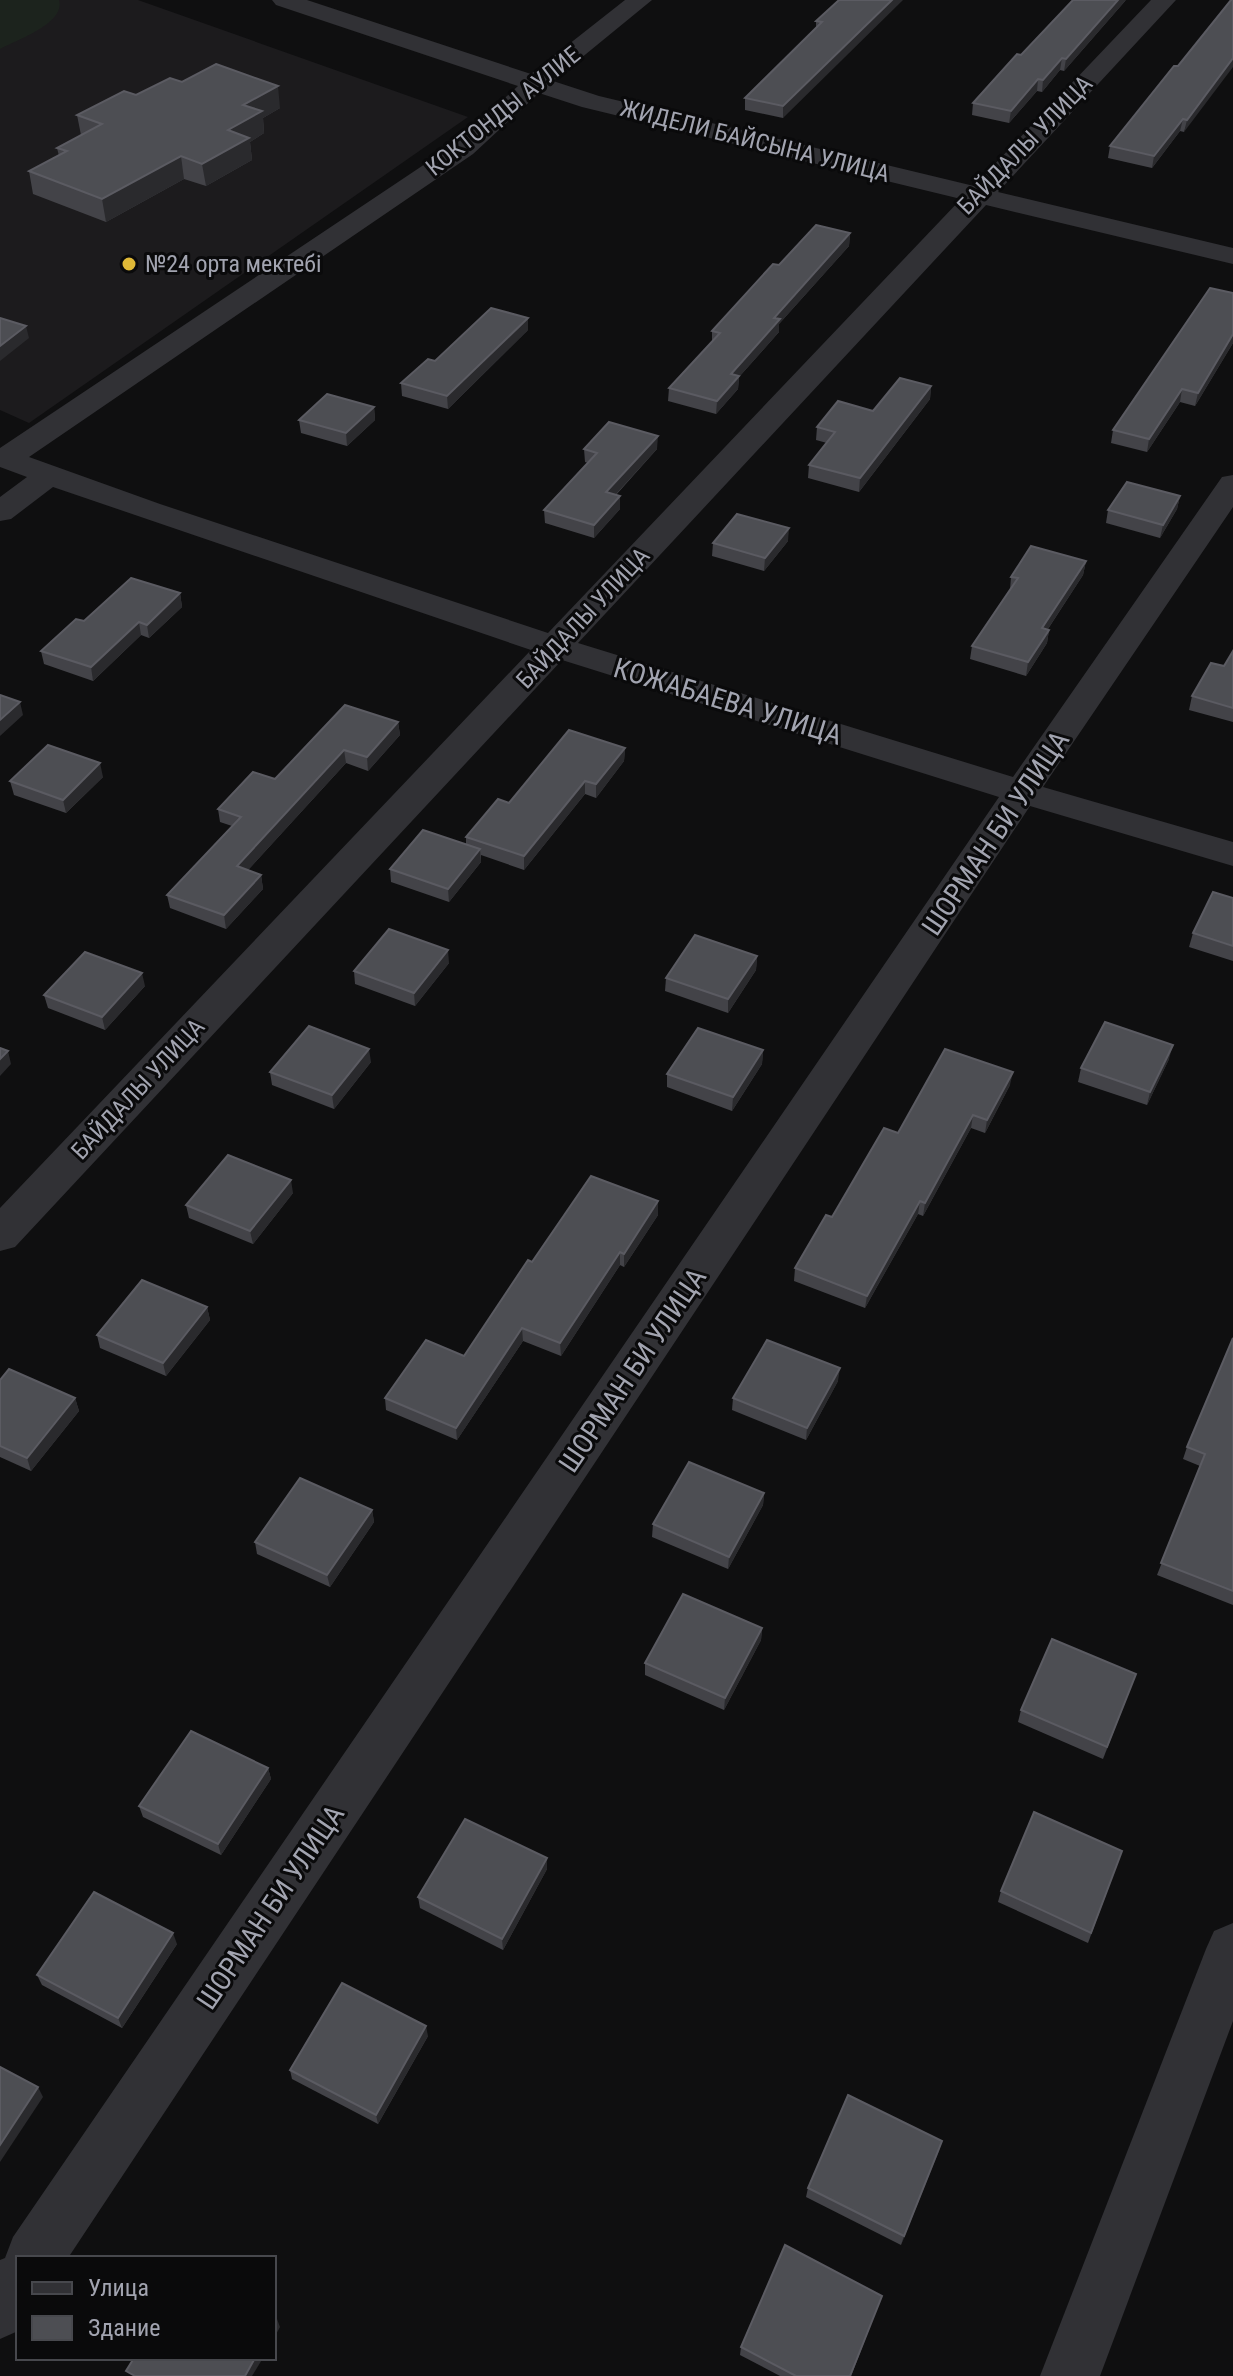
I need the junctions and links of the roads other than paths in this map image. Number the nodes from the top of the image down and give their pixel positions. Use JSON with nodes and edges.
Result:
{"nodes":[{"id":1,"x":284,"y":0,"type":"edge"},
{"id":2,"x":640,"y":0,"type":"edge"},
{"id":3,"x":1164,"y":0,"type":"edge"},
{"id":4,"x":535,"y":83,"type":"junction"},
{"id":5,"x":977,"y":194,"type":"junction"},
{"id":6,"x":1233,"y":256,"type":"edge"},
{"id":7,"x":2,"y":458,"type":"edge"},
{"id":8,"x":49,"y":475,"type":"junction"},
{"id":9,"x":1233,"y":484,"type":"edge"},
{"id":10,"x":0,"y":512,"type":"edge"},
{"id":11,"x":556,"y":647,"type":"junction"},
{"id":12,"x":1021,"y":792,"type":"junction"},
{"id":13,"x":1233,"y":854,"type":"edge"},
{"id":14,"x":0,"y":1235,"type":"edge"},
{"id":15,"x":1233,"y":1949,"type":"edge"},
{"id":16,"x":35,"y":2256,"type":"edge"},
{"id":17,"x":16,"y":2285,"type":"edge"},
{"id":18,"x":0,"y":2309,"type":"edge"},
{"id":19,"x":1070,"y":2376,"type":"edge"}],
"edges":[{"from":1,"to":4,"type":"street","name":"ЖИДЕЛИ БАЙСЫНА УЛИЦА"},
{"from":2,"to":4,"type":"street","name":"КОКТОНДЫ АУЛИЕ"},
{"from":3,"to":5,"type":"street","name":"БАЙДАЛЫ УЛИЦА"},
{"from":4,"to":5,"type":"street","name":"ЖИДЕЛИ БАЙСЫНА УЛИЦА"},
{"from":4,"to":7,"type":"street","name":"КОКТОНДЫ АУЛИЕ"},
{"from":5,"to":6,"type":"street","name":"ЖИДЕЛИ БАЙСЫНА УЛИЦА"},
{"from":5,"to":11,"type":"street","name":"БАЙДАЛЫ УЛИЦА"},
{"from":7,"to":8,"type":"street","name":"КОЖАБАЕВА УЛИЦА"},
{"from":8,"to":10,"type":"street"},
{"from":8,"to":11,"type":"street","name":"КОЖАБАЕВА УЛИЦА"},
{"from":9,"to":12,"type":"street","name":"ШОРМАН БИ УЛИЦА"},
{"from":11,"to":12,"type":"street","name":"КОЖАБАЕВА УЛИЦА"},
{"from":11,"to":14,"type":"street","name":"БАЙДАЛЫ УЛИЦА"},
{"from":12,"to":13,"type":"street","name":"КОЖАБАЕВА УЛИЦА"},
{"from":12,"to":16,"type":"street","name":"ШОРМАН БИ УЛИЦА"},
{"from":15,"to":19,"type":"street"},
{"from":17,"to":18,"type":"street"}]}
